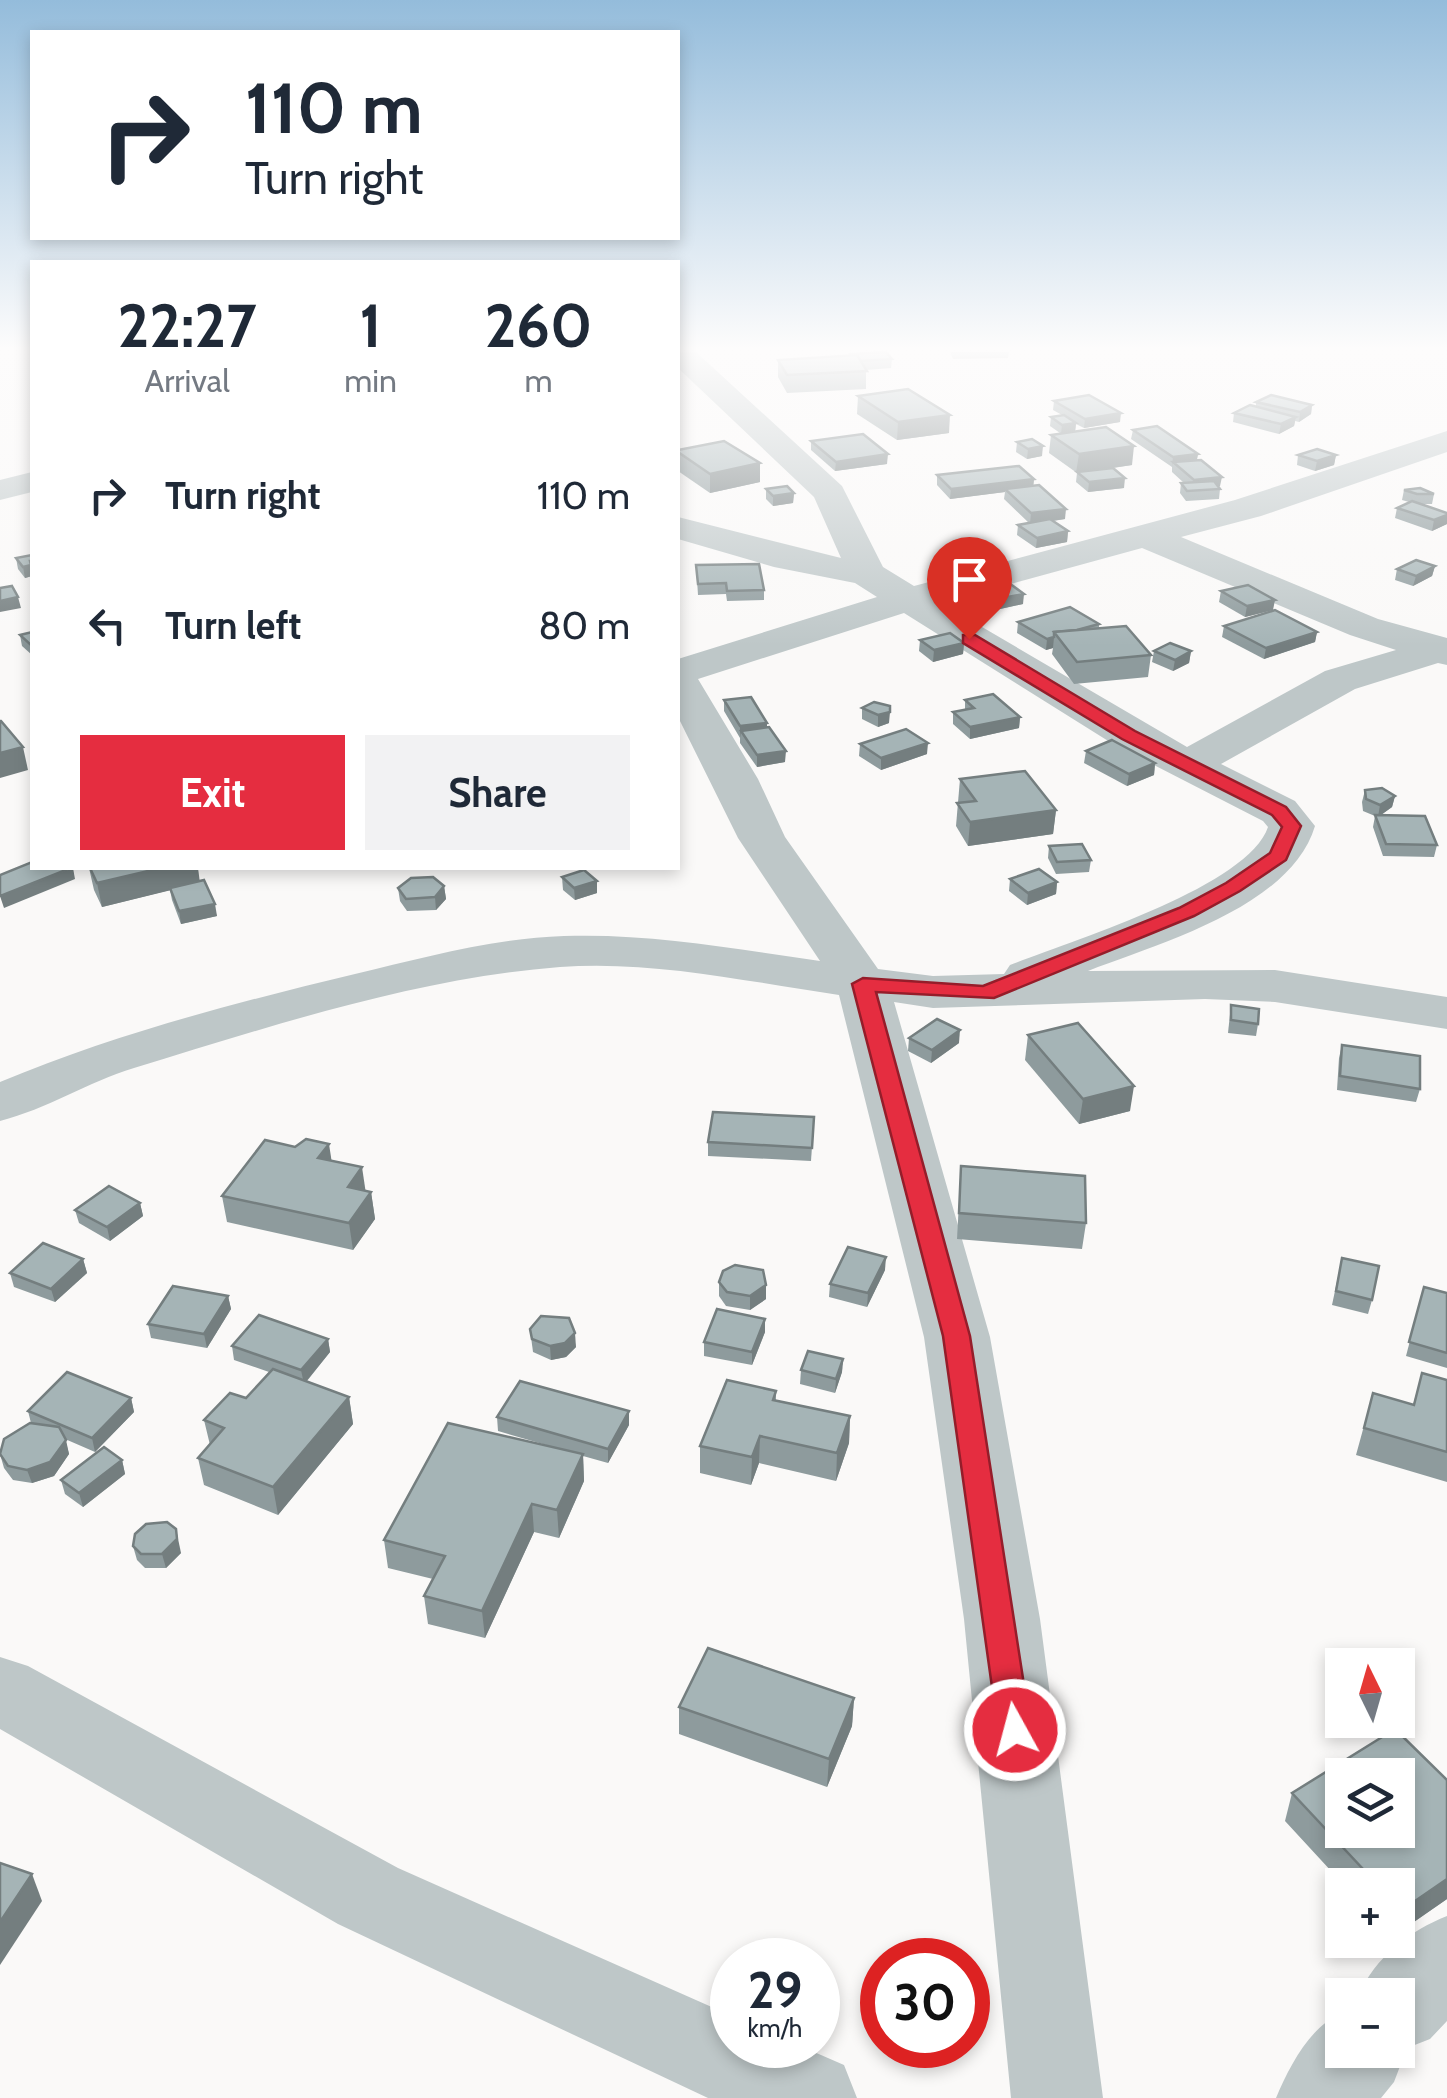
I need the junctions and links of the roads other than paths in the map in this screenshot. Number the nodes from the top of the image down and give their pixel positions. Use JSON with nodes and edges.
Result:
{"nodes":[{"id":1,"x":782,"y":450,"type":"edge"},
{"id":2,"x":1421,"y":450,"type":"edge"},
{"id":3,"x":30,"y":482,"type":"edge"},
{"id":4,"x":0,"y":490,"type":"edge"},
{"id":5,"x":680,"y":529,"type":"edge"},
{"id":6,"x":1146,"y":536,"type":"junction"},
{"id":7,"x":867,"y":574,"type":"junction"},
{"id":8,"x":906,"y":600,"type":"junction"},
{"id":9,"x":1444,"y":650,"type":"edge"},
{"id":10,"x":680,"y":671,"type":"edge"},
{"id":11,"x":680,"y":683,"type":"edge"},
{"id":12,"x":1187,"y":765,"type":"junction"},
{"id":13,"x":1233,"y":887,"type":"junction"},
{"id":14,"x":863,"y":984,"type":"junction"},
{"id":15,"x":1255,"y":986,"type":"junction"},
{"id":16,"x":986,"y":993,"type":"junction"},
{"id":17,"x":1447,"y":1013,"type":"edge"},
{"id":18,"x":0,"y":1104,"type":"edge"},
{"id":19,"x":0,"y":1690,"type":"edge"},
{"id":20,"x":1447,"y":1958,"type":"edge"},
{"id":21,"x":1415,"y":1991,"type":"edge"},
{"id":22,"x":1347,"y":2068,"type":"edge"},
{"id":23,"x":811,"y":2098,"type":"edge"},
{"id":24,"x":1057,"y":2098,"type":"edge"},
{"id":25,"x":1322,"y":2098,"type":"edge"}],
"edges":[{"from":1,"to":7,"type":"street"},
{"from":2,"to":6,"type":"street"},
{"from":3,"to":4,"type":"street"},
{"from":5,"to":7,"type":"street"},
{"from":6,"to":8,"type":"street"},
{"from":6,"to":9,"type":"street"},
{"from":7,"to":8,"type":"street"},
{"from":8,"to":10,"type":"street"},
{"from":8,"to":12,"type":"street"},
{"from":9,"to":12,"type":"street"},
{"from":11,"to":14,"type":"street"},
{"from":12,"to":13,"type":"street"},
{"from":13,"to":15,"type":"street"},
{"from":13,"to":16,"type":"street"},
{"from":14,"to":16,"type":"street"},
{"from":14,"to":18,"type":"street"},
{"from":14,"to":24,"type":"street"},
{"from":15,"to":16,"type":"street"},
{"from":15,"to":17,"type":"street"},
{"from":19,"to":23,"type":"street"},
{"from":20,"to":21,"type":"street"},
{"from":22,"to":25,"type":"street"}]}
